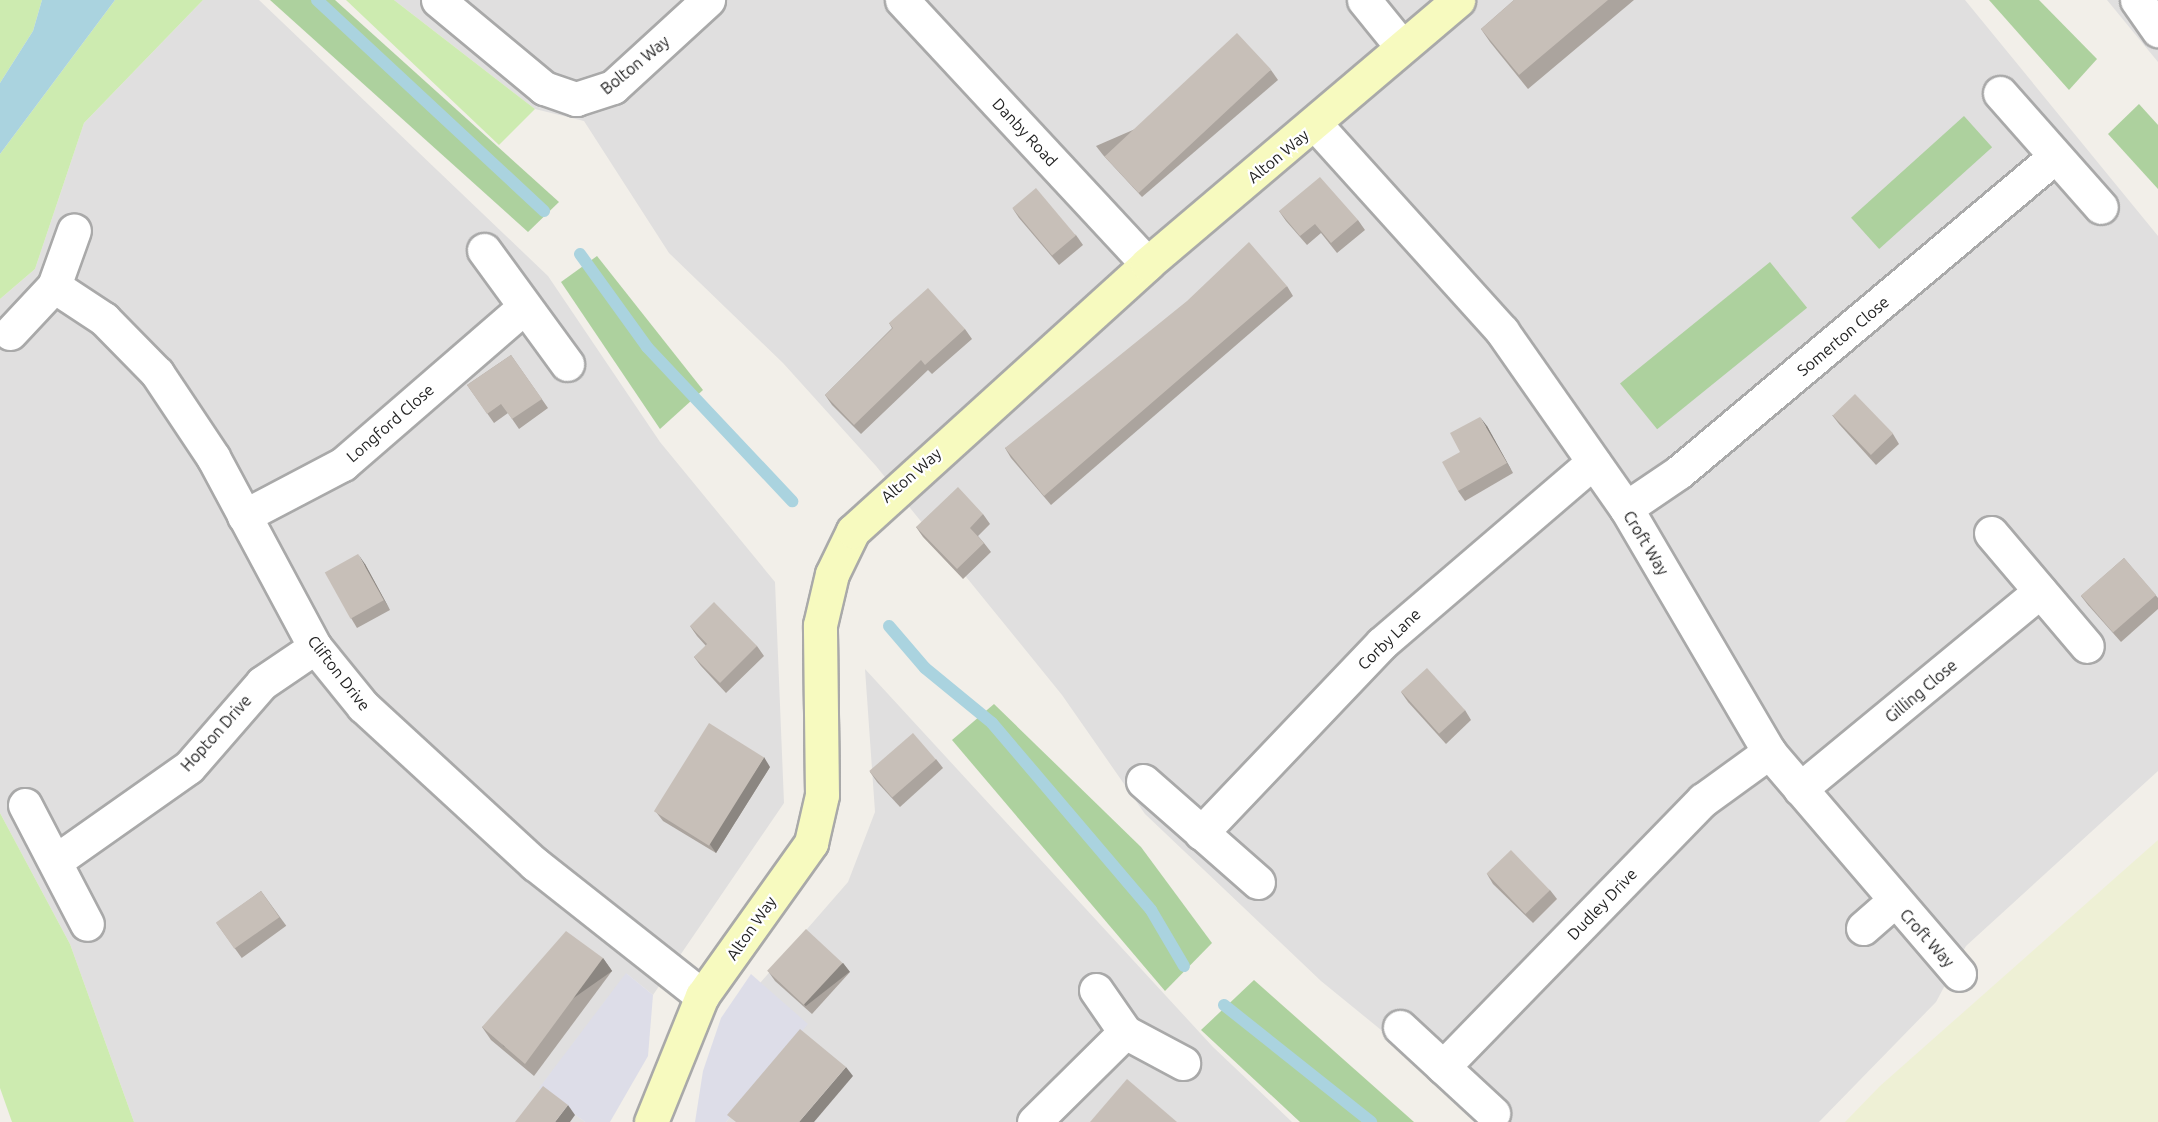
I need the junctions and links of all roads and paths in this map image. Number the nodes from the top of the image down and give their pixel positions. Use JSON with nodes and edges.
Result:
{"nodes":[{"id":1,"x":438,"y":0,"type":"edge"},
{"id":2,"x":708,"y":0,"type":"edge"},
{"id":3,"x":902,"y":0,"type":"edge"},
{"id":4,"x":1364,"y":0,"type":"edge"},
{"id":5,"x":1458,"y":0,"type":"edge"},
{"id":6,"x":2137,"y":0,"type":"edge"},
{"id":7,"x":2158,"y":30,"type":"edge"},
{"id":8,"x":1402,"y":47,"type":"junction"},
{"id":9,"x":2000,"y":93,"type":"dead end"},
{"id":10,"x":1316,"y":125,"type":"junction"},
{"id":11,"x":2055,"y":157,"type":"junction"},
{"id":12,"x":2101,"y":207,"type":"dead end"},
{"id":13,"x":74,"y":230,"type":"dead end"},
{"id":14,"x":484,"y":250,"type":"dead end"},
{"id":15,"x":1147,"y":264,"type":"junction"},
{"id":16,"x":54,"y":286,"type":"junction"},
{"id":17,"x":522,"y":309,"type":"junction"},
{"id":18,"x":10,"y":333,"type":"dead end"},
{"id":19,"x":567,"y":364,"type":"dead end"},
{"id":20,"x":1593,"y":462,"type":"junction"},
{"id":21,"x":1626,"y":508,"type":"junction"},
{"id":22,"x":244,"y":516,"type":"junction"},
{"id":23,"x":1991,"y":533,"type":"dead end"},
{"id":24,"x":2040,"y":591,"type":"junction"},
{"id":25,"x":2087,"y":646,"type":"dead end"},
{"id":26,"x":315,"y":647,"type":"junction"},
{"id":27,"x":1769,"y":752,"type":"junction"},
{"id":28,"x":1143,"y":781,"type":"dead end"},
{"id":29,"x":1800,"y":789,"type":"junction"},
{"id":30,"x":25,"y":805,"type":"dead end"},
{"id":31,"x":1201,"y":833,"type":"junction"},
{"id":32,"x":57,"y":860,"type":"junction"},
{"id":33,"x":1258,"y":882,"type":"dead end"},
{"id":34,"x":1894,"y":901,"type":"junction"},
{"id":35,"x":87,"y":924,"type":"dead end"},
{"id":36,"x":1863,"y":928,"type":"dead end"},
{"id":37,"x":1959,"y":974,"type":"dead end"},
{"id":38,"x":1096,"y":990,"type":"dead end"},
{"id":39,"x":702,"y":996,"type":"junction"},
{"id":40,"x":1400,"y":1027,"type":"dead end"},
{"id":41,"x":1125,"y":1032,"type":"junction"},
{"id":42,"x":1183,"y":1063,"type":"dead end"},
{"id":43,"x":1443,"y":1067,"type":"junction"},
{"id":44,"x":1493,"y":1113,"type":"dead end"},
{"id":45,"x":651,"y":1122,"type":"edge"},
{"id":46,"x":1034,"y":1122,"type":"edge"}],
"edges":[{"from":1,"to":2,"type":"street","name":"Bolton Way"},
{"from":3,"to":15,"type":"street","name":"Danby Road"},
{"from":4,"to":8,"type":"street"},
{"from":5,"to":8,"type":"street","name":"Alton Way"},
{"from":6,"to":7,"type":"street"},
{"from":8,"to":10,"type":"street","name":"Alton Way"},
{"from":9,"to":11,"type":"street"},
{"from":10,"to":15,"type":"street","name":"Alton Way"},
{"from":10,"to":20,"type":"street","name":"Croft Way"},
{"from":11,"to":12,"type":"street"},
{"from":11,"to":21,"type":"street","name":"Somerton Close"},
{"from":13,"to":16,"type":"street"},
{"from":14,"to":17,"type":"street"},
{"from":15,"to":39,"type":"street","name":"Alton Way"},
{"from":16,"to":18,"type":"street"},
{"from":16,"to":22,"type":"street","name":"Clifton Drive"},
{"from":17,"to":19,"type":"street"},
{"from":17,"to":22,"type":"street","name":"Longford Close"},
{"from":20,"to":21,"type":"street","name":"Croft Way"},
{"from":20,"to":31,"type":"street","name":"Corby Lane"},
{"from":21,"to":27,"type":"street","name":"Croft Way"},
{"from":22,"to":26,"type":"street","name":"Clifton Drive"},
{"from":23,"to":24,"type":"street"},
{"from":24,"to":25,"type":"street"},
{"from":24,"to":29,"type":"street","name":"Gilling Close"},
{"from":26,"to":32,"type":"street","name":"Hopton Drive"},
{"from":26,"to":39,"type":"street","name":"Clifton Drive"},
{"from":27,"to":29,"type":"street","name":"Croft Way"},
{"from":27,"to":43,"type":"street","name":"Dudley Drive"},
{"from":28,"to":31,"type":"street"},
{"from":29,"to":34,"type":"street","name":"Croft Way"},
{"from":30,"to":32,"type":"street"},
{"from":31,"to":33,"type":"street"},
{"from":32,"to":35,"type":"street"},
{"from":34,"to":36,"type":"street"},
{"from":34,"to":37,"type":"street","name":"Croft Way"},
{"from":38,"to":41,"type":"street"},
{"from":39,"to":45,"type":"street","name":"Alton Way"},
{"from":40,"to":43,"type":"street"},
{"from":41,"to":42,"type":"street"},
{"from":41,"to":46,"type":"street"},
{"from":43,"to":44,"type":"street"}]}
